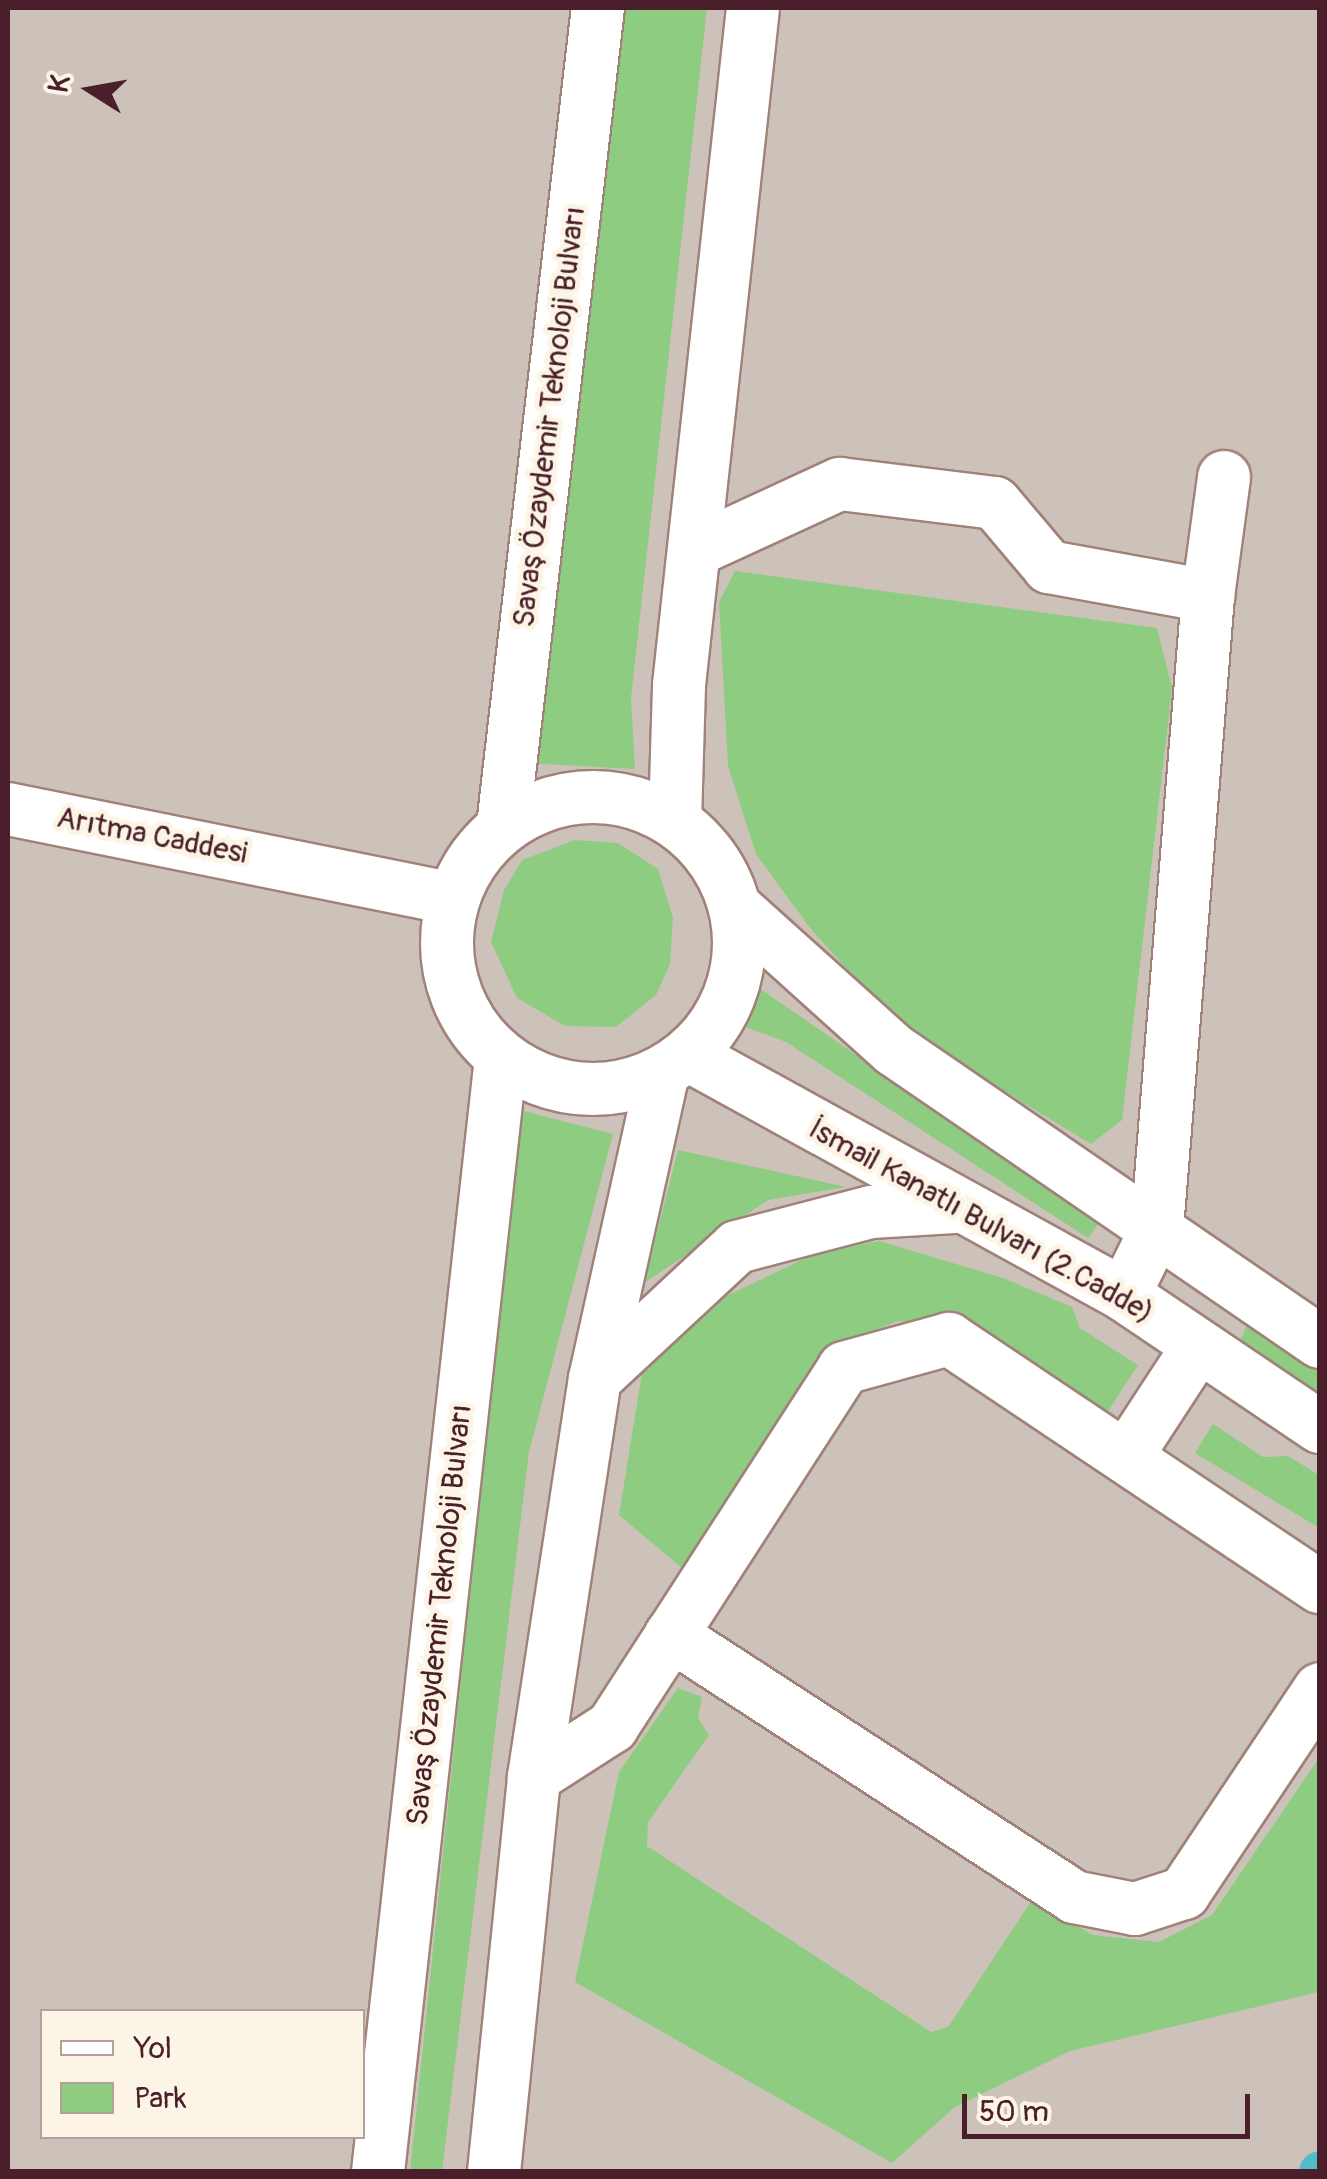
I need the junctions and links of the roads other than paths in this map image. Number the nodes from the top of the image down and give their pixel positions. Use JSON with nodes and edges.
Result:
{"nodes":[{"id":1,"x":598,"y":8,"type":"edge"},
{"id":2,"x":753,"y":8,"type":"edge"},
{"id":3,"x":1224,"y":477,"type":"dead end"},
{"id":4,"x":694,"y":551,"type":"junction"},
{"id":5,"x":1208,"y":596,"type":"junction"},
{"id":6,"x":8,"y":809,"type":"edge"},
{"id":7,"x":675,"y":820,"type":"junction"},
{"id":8,"x":503,"y":826,"type":"junction"},
{"id":9,"x":453,"y":899,"type":"junction"},
{"id":10,"x":735,"y":908,"type":"junction"},
{"id":11,"x":501,"y":1058,"type":"junction"},
{"id":12,"x":676,"y":1064,"type":"junction"},
{"id":13,"x":954,"y":1207,"type":"junction"},
{"id":14,"x":1157,"y":1228,"type":"junction"},
{"id":15,"x":1124,"y":1296,"type":"junction"},
{"id":16,"x":1320,"y":1342,"type":"edge"},
{"id":17,"x":1197,"y":1348,"type":"junction"},
{"id":18,"x":594,"y":1380,"type":"junction"},
{"id":19,"x":1320,"y":1427,"type":"edge"},
{"id":20,"x":1126,"y":1457,"type":"junction"},
{"id":21,"x":1320,"y":1586,"type":"edge"},
{"id":22,"x":672,"y":1635,"type":"junction"},
{"id":23,"x":1320,"y":1689,"type":"edge"},
{"id":24,"x":534,"y":1777,"type":"junction"},
{"id":25,"x":378,"y":2172,"type":"edge"},
{"id":26,"x":494,"y":2172,"type":"edge"}],
"edges":[{"from":1,"to":8,"type":"street","name":"Savaş Özaydemir Teknoloji Bulvarı"},
{"from":2,"to":4,"type":"street"},
{"from":3,"to":5,"type":"street"},
{"from":4,"to":5,"type":"street"},
{"from":4,"to":7,"type":"street"},
{"from":5,"to":14,"type":"street"},
{"from":6,"to":9,"type":"street","name":"Arıtma Caddesi"},
{"from":7,"to":8,"type":"street"},
{"from":7,"to":10,"type":"street"},
{"from":8,"to":9,"type":"street"},
{"from":9,"to":11,"type":"street"},
{"from":10,"to":12,"type":"street"},
{"from":10,"to":14,"type":"street"},
{"from":11,"to":12,"type":"street"},
{"from":11,"to":25,"type":"street","name":"Savaş Özaydemir Teknoloji Bulvarı"},
{"from":12,"to":13,"type":"street","name":"İsmail Kanatlı Bulvarı (2.Cadde)"},
{"from":12,"to":18,"type":"street"},
{"from":13,"to":15,"type":"street","name":"İsmail Kanatlı Bulvarı (2.Cadde)"},
{"from":13,"to":18,"type":"street"},
{"from":14,"to":15,"type":"street"},
{"from":14,"to":16,"type":"street"},
{"from":15,"to":17,"type":"street","name":"İsmail Kanatlı Bulvarı (2.Cadde)"},
{"from":17,"to":19,"type":"street","name":"İsmail Kanatlı Bulvarı (2.Cadde)"},
{"from":17,"to":20,"type":"street"},
{"from":18,"to":24,"type":"street"},
{"from":20,"to":21,"type":"street"},
{"from":20,"to":22,"type":"street"},
{"from":22,"to":23,"type":"street"},
{"from":22,"to":24,"type":"street"},
{"from":24,"to":26,"type":"street"}]}
